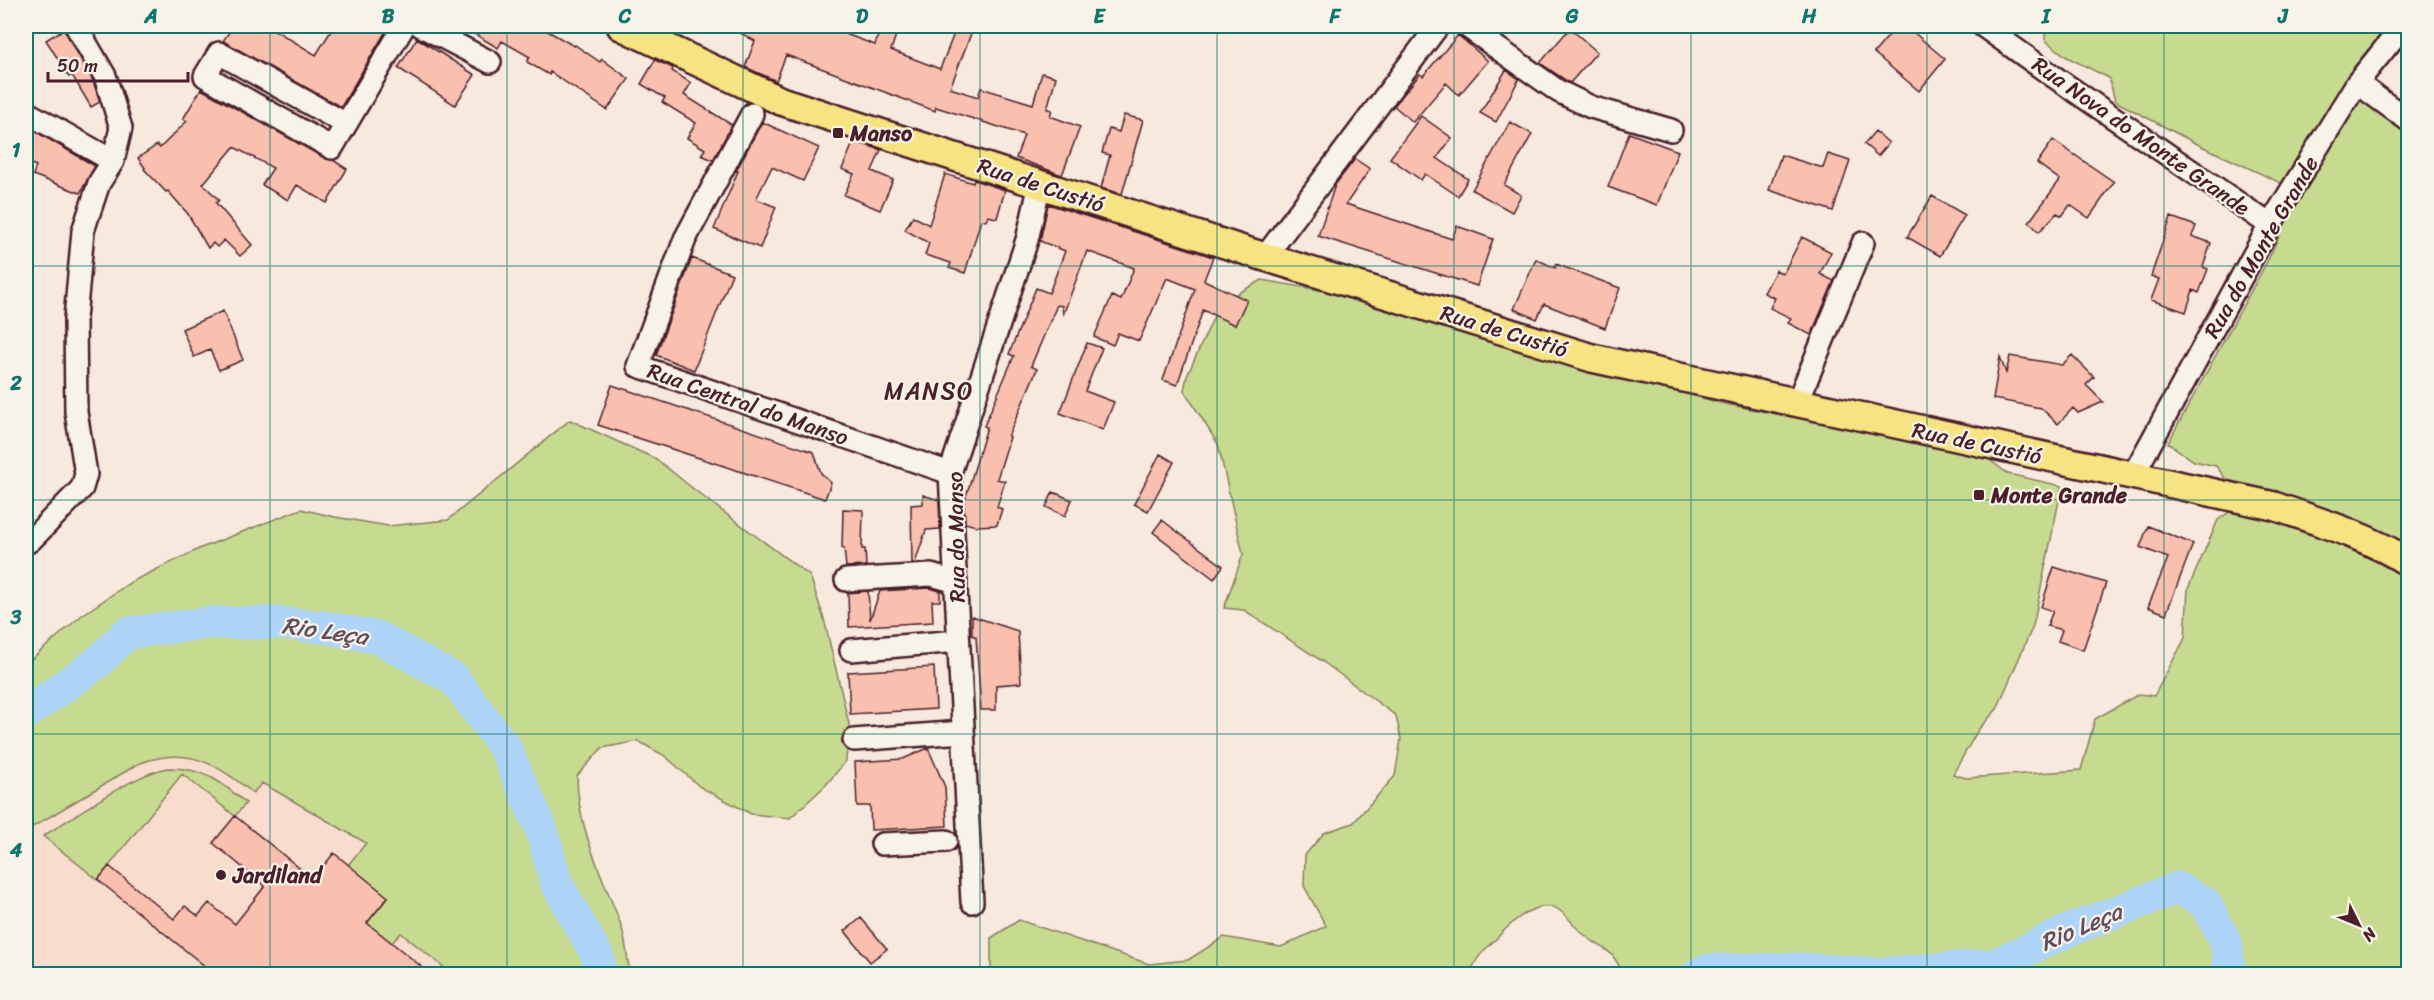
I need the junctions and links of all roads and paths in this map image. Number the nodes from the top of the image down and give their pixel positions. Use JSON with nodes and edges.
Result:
{"nodes":[{"id":1,"x":76,"y":26,"type":"edge"},
{"id":2,"x":404,"y":26,"type":"edge"},
{"id":3,"x":420,"y":26,"type":"edge"},
{"id":4,"x":621,"y":26,"type":"edge"},
{"id":5,"x":1438,"y":26,"type":"edge"},
{"id":6,"x":1466,"y":26,"type":"edge"},
{"id":7,"x":1983,"y":26,"type":"edge"},
{"id":8,"x":2403,"y":26,"type":"edge"},
{"id":9,"x":490,"y":62,"type":"dead end"},
{"id":10,"x":2357,"y":83,"type":"junction"},
{"id":11,"x":26,"y":112,"type":"edge"},
{"id":12,"x":752,"y":114,"type":"dead end"},
{"id":13,"x":2409,"y":120,"type":"edge"},
{"id":14,"x":346,"y":124,"type":"junction"},
{"id":15,"x":1671,"y":130,"type":"dead end"},
{"id":16,"x":113,"y":161,"type":"junction"},
{"id":17,"x":1040,"y":184,"type":"junction"},
{"id":18,"x":2270,"y":225,"type":"junction"},
{"id":19,"x":1863,"y":243,"type":"dead end"},
{"id":20,"x":1265,"y":257,"type":"junction"},
{"id":21,"x":1797,"y":403,"type":"junction"},
{"id":22,"x":950,"y":473,"type":"junction"},
{"id":23,"x":2132,"y":477,"type":"junction"},
{"id":24,"x":26,"y":543,"type":"edge"},
{"id":25,"x":2409,"y":562,"type":"edge"},
{"id":26,"x":846,"y":580,"type":"dead end"},
{"id":27,"x":956,"y":582,"type":"junction"},
{"id":28,"x":958,"y":641,"type":"junction"},
{"id":29,"x":851,"y":650,"type":"dead end"},
{"id":30,"x":963,"y":732,"type":"junction"},
{"id":31,"x":855,"y":740,"type":"dead end"},
{"id":32,"x":959,"y":839,"type":"junction"},
{"id":33,"x":882,"y":844,"type":"dead end"},
{"id":34,"x":972,"y":902,"type":"dead end"}],
"edges":[{"from":1,"to":16,"type":"street"},
{"from":2,"to":14,"type":"street"},
{"from":3,"to":9,"type":"street"},
{"from":4,"to":17,"type":"main road","name":"Rua de Custió"},
{"from":5,"to":20,"type":"street"},
{"from":6,"to":15,"type":"street"},
{"from":7,"to":18,"type":"street","name":"Rua Nova do Monte Grande"},
{"from":8,"to":10,"type":"street","name":"Rua do Monte Grande"},
{"from":10,"to":13,"type":"street"},
{"from":10,"to":18,"type":"street","name":"Rua do Monte Grande"},
{"from":11,"to":16,"type":"street"},
{"from":12,"to":22,"type":"street","name":"Rua Central do Manso"},
{"from":14,"to":14,"type":"street"},
{"from":16,"to":24,"type":"street"},
{"from":17,"to":20,"type":"main road","name":"Rua de Custió"},
{"from":17,"to":22,"type":"street","name":"Rua do Manso"},
{"from":18,"to":23,"type":"street","name":"Rua do Monte Grande"},
{"from":19,"to":21,"type":"street"},
{"from":20,"to":21,"type":"main road","name":"Rua de Custió"},
{"from":21,"to":23,"type":"main road","name":"Rua de Custió"},
{"from":22,"to":27,"type":"street","name":"Rua do Manso"},
{"from":23,"to":25,"type":"main road","name":"Rua de Custió"},
{"from":26,"to":27,"type":"street"},
{"from":27,"to":28,"type":"street","name":"Rua do Manso"},
{"from":28,"to":29,"type":"street"},
{"from":28,"to":30,"type":"street","name":"Rua do Manso"},
{"from":30,"to":31,"type":"street"},
{"from":30,"to":32,"type":"street","name":"Rua do Manso"},
{"from":32,"to":33,"type":"street"},
{"from":32,"to":34,"type":"street","name":"Rua do Manso"}]}
